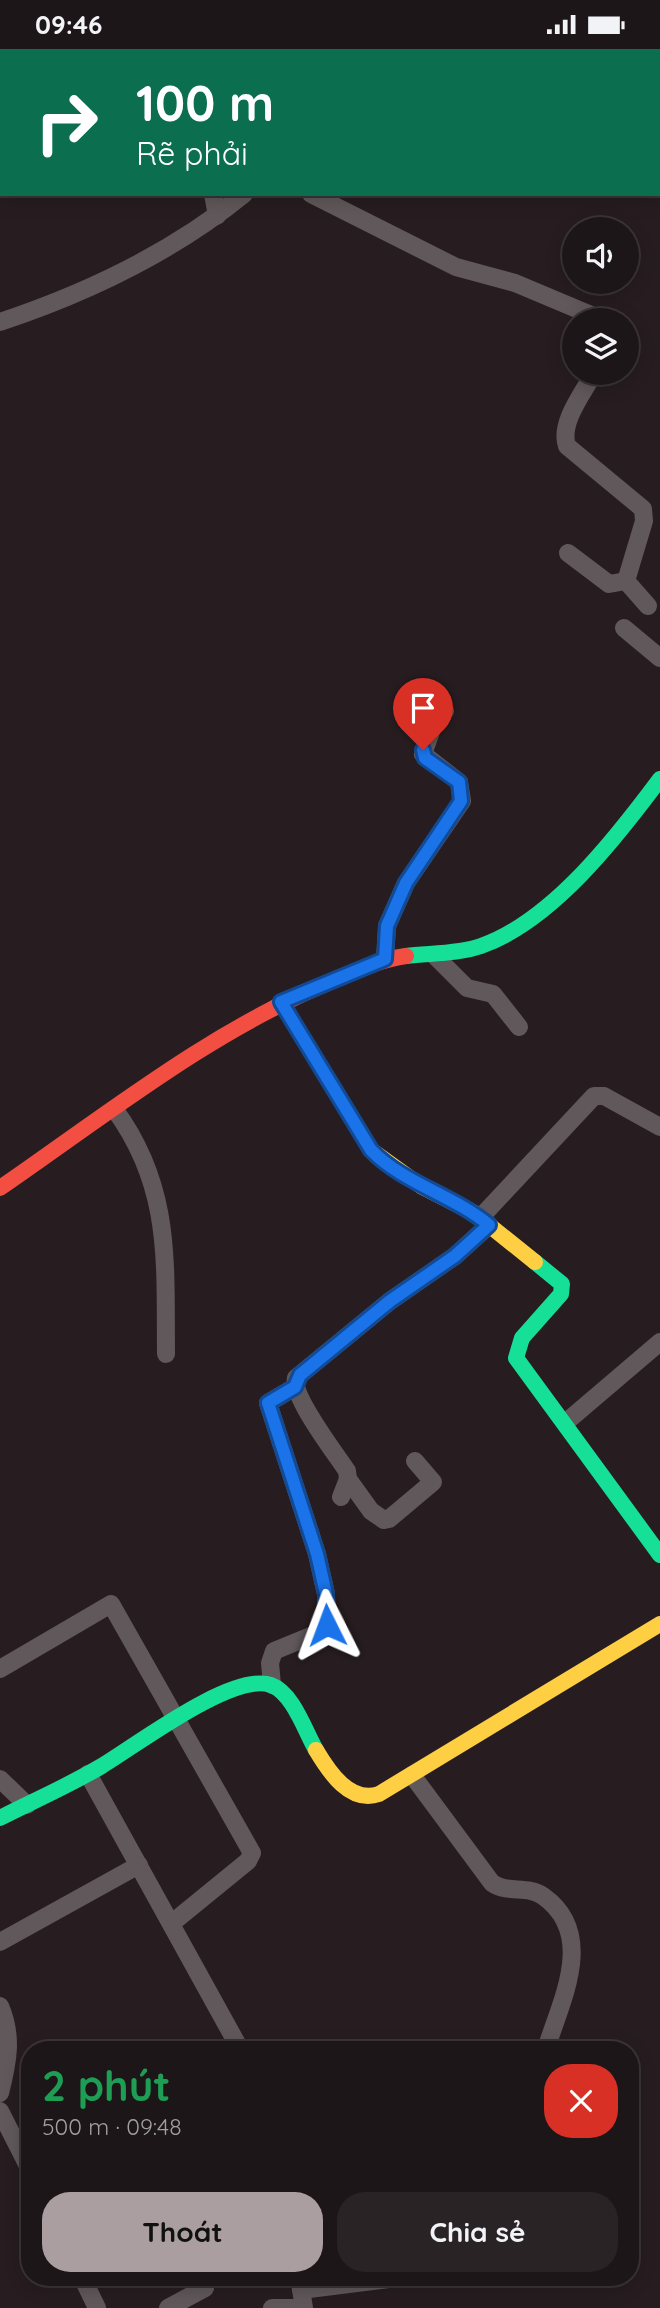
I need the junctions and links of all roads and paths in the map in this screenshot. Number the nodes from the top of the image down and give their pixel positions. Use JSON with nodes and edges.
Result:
{"nodes":[{"id":1,"x":213,"y":196,"type":"edge"},
{"id":2,"x":242,"y":196,"type":"edge"},
{"id":3,"x":315,"y":196,"type":"edge"},
{"id":4,"x":217,"y":216,"type":"junction"},
{"id":5,"x":574,"y":308,"type":"edge"},
{"id":6,"x":0,"y":323,"type":"edge"},
{"id":7,"x":588,"y":385,"type":"edge"},
{"id":8,"x":568,"y":553,"type":"dead end"},
{"id":9,"x":626,"y":581,"type":"junction"},
{"id":10,"x":648,"y":606,"type":"dead end"},
{"id":11,"x":624,"y":628,"type":"dead end"},
{"id":12,"x":660,"y":658,"type":"edge"},
{"id":13,"x":445,"y":711,"type":"dead end"},
{"id":14,"x":660,"y":779,"type":"edge"},
{"id":15,"x":434,"y":955,"type":"junction"},
{"id":16,"x":385,"y":959,"type":"junction"},
{"id":17,"x":281,"y":1002,"type":"junction"},
{"id":18,"x":519,"y":1027,"type":"dead end"},
{"id":19,"x":116,"y":1111,"type":"junction"},
{"id":20,"x":660,"y":1127,"type":"edge"},
{"id":21,"x":0,"y":1188,"type":"edge"},
{"id":22,"x":485,"y":1221,"type":"junction"},
{"id":23,"x":660,"y":1342,"type":"edge"},
{"id":24,"x":166,"y":1354,"type":"dead end"},
{"id":25,"x":295,"y":1387,"type":"junction"},
{"id":26,"x":565,"y":1423,"type":"junction"},
{"id":27,"x":415,"y":1461,"type":"dead end"},
{"id":28,"x":348,"y":1479,"type":"junction"},
{"id":29,"x":341,"y":1497,"type":"dead end"},
{"id":30,"x":660,"y":1555,"type":"edge"},
{"id":31,"x":660,"y":1624,"type":"edge"},
{"id":32,"x":0,"y":1668,"type":"edge"},
{"id":33,"x":272,"y":1685,"type":"junction"},
{"id":34,"x":176,"y":1717,"type":"junction"},
{"id":35,"x":88,"y":1774,"type":"junction"},
{"id":36,"x":412,"y":1776,"type":"junction"},
{"id":37,"x":0,"y":1779,"type":"edge"},
{"id":38,"x":27,"y":1805,"type":"junction"},
{"id":39,"x":0,"y":1818,"type":"edge"},
{"id":40,"x":139,"y":1865,"type":"junction"},
{"id":41,"x":172,"y":1923,"type":"junction"},
{"id":42,"x":0,"y":1943,"type":"edge"},
{"id":43,"x":0,"y":2006,"type":"edge"},
{"id":44,"x":236,"y":2041,"type":"edge"},
{"id":45,"x":549,"y":2041,"type":"edge"},
{"id":46,"x":0,"y":2093,"type":"edge"},
{"id":47,"x":0,"y":2111,"type":"edge"},
{"id":48,"x":21,"y":2152,"type":"edge"},
{"id":49,"x":86,"y":2286,"type":"edge"},
{"id":50,"x":300,"y":2286,"type":"edge"},
{"id":51,"x":205,"y":2288,"type":"dead end"},
{"id":52,"x":97,"y":2308,"type":"edge"},
{"id":53,"x":169,"y":2308,"type":"edge"},
{"id":54,"x":272,"y":2308,"type":"edge"}],
"edges":[{"from":1,"to":4,"type":"street"},
{"from":2,"to":4,"type":"street"},
{"from":3,"to":5,"type":"street"},
{"from":4,"to":6,"type":"street"},
{"from":7,"to":9,"type":"street"},
{"from":8,"to":9,"type":"street"},
{"from":9,"to":10,"type":"street"},
{"from":11,"to":12,"type":"street"},
{"from":13,"to":16,"type":"street"},
{"from":14,"to":15,"type":"street"},
{"from":15,"to":16,"type":"street"},
{"from":15,"to":18,"type":"street"},
{"from":16,"to":17,"type":"street"},
{"from":17,"to":19,"type":"street"},
{"from":17,"to":22,"type":"street"},
{"from":19,"to":21,"type":"street"},
{"from":19,"to":24,"type":"street"},
{"from":20,"to":22,"type":"street"},
{"from":22,"to":25,"type":"street"},
{"from":22,"to":26,"type":"street"},
{"from":23,"to":26,"type":"street"},
{"from":25,"to":28,"type":"street"},
{"from":25,"to":33,"type":"street"},
{"from":26,"to":30,"type":"street"},
{"from":27,"to":28,"type":"street"},
{"from":28,"to":29,"type":"street"},
{"from":31,"to":36,"type":"street"},
{"from":32,"to":34,"type":"street"},
{"from":33,"to":34,"type":"street"},
{"from":33,"to":36,"type":"street"},
{"from":34,"to":35,"type":"street"},
{"from":34,"to":41,"type":"street"},
{"from":35,"to":38,"type":"street"},
{"from":35,"to":40,"type":"street"},
{"from":36,"to":45,"type":"street"},
{"from":37,"to":38,"type":"street"},
{"from":38,"to":39,"type":"street"},
{"from":40,"to":41,"type":"street"},
{"from":40,"to":42,"type":"street"},
{"from":41,"to":44,"type":"street"},
{"from":43,"to":46,"type":"street"},
{"from":47,"to":48,"type":"street"},
{"from":49,"to":52,"type":"street"},
{"from":50,"to":54,"type":"street"},
{"from":51,"to":53,"type":"street"}]}
